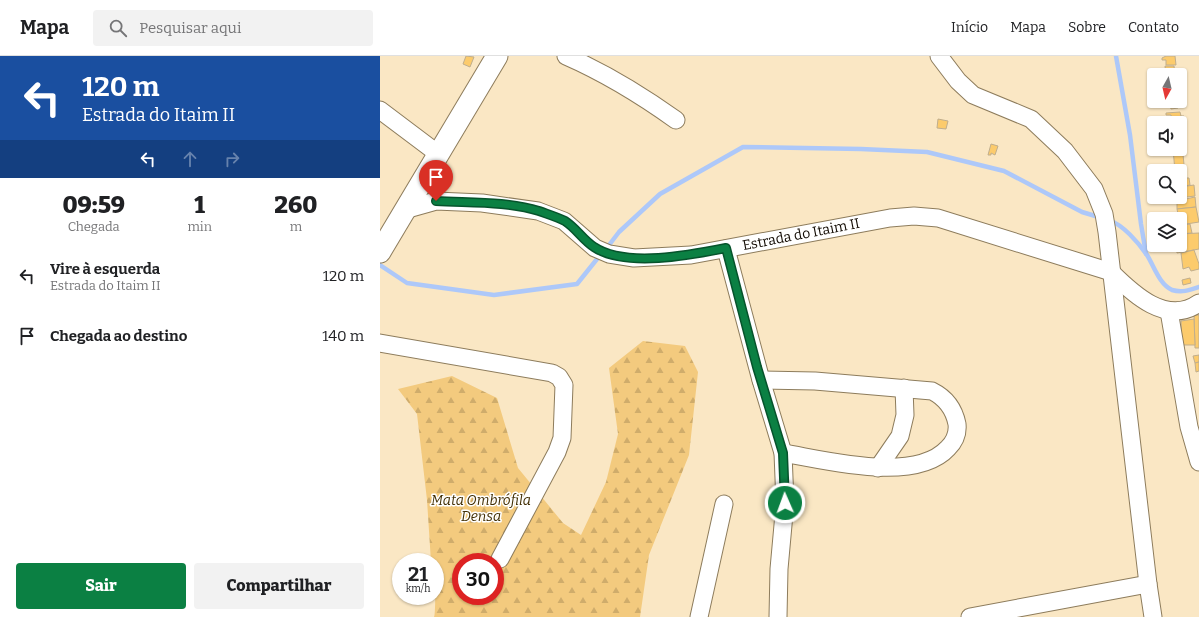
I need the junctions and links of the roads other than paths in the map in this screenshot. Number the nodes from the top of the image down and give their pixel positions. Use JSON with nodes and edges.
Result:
{"nodes":[{"id":1,"x":497,"y":56,"type":"edge"},
{"id":2,"x":566,"y":56,"type":"edge"},
{"id":3,"x":939,"y":56,"type":"edge"},
{"id":4,"x":380,"y":110,"type":"edge"},
{"id":5,"x":676,"y":120,"type":"dead end"},
{"id":6,"x":437,"y":154,"type":"junction"},
{"id":7,"x":404,"y":210,"type":"junction"},
{"id":8,"x":726,"y":248,"type":"junction"},
{"id":9,"x":381,"y":250,"type":"edge"},
{"id":10,"x":1111,"y":272,"type":"junction"},
{"id":11,"x":1199,"y":303,"type":"edge"},
{"id":12,"x":1169,"y":311,"type":"junction"},
{"id":13,"x":380,"y":343,"type":"edge"},
{"id":14,"x":761,"y":380,"type":"junction"},
{"id":15,"x":904,"y":388,"type":"junction"},
{"id":16,"x":783,"y":453,"type":"junction"},
{"id":17,"x":1199,"y":462,"type":"edge"},
{"id":18,"x":878,"y":468,"type":"junction"},
{"id":19,"x":724,"y":504,"type":"dead end"},
{"id":20,"x":503,"y":553,"type":"edge"},
{"id":21,"x":1148,"y":584,"type":"junction"},
{"id":22,"x":699,"y":617,"type":"edge"},
{"id":23,"x":778,"y":617,"type":"edge"},
{"id":24,"x":970,"y":617,"type":"edge"},
{"id":25,"x":1153,"y":617,"type":"edge"}],
"edges":[{"from":1,"to":6,"type":"street"},
{"from":2,"to":5,"type":"street"},
{"from":3,"to":10,"type":"street"},
{"from":4,"to":6,"type":"street"},
{"from":6,"to":7,"type":"street"},
{"from":7,"to":8,"type":"street","name":"Estrada do Itaim II"},
{"from":7,"to":9,"type":"street"},
{"from":8,"to":10,"type":"street","name":"Estrada do Itaim II"},
{"from":8,"to":14,"type":"street"},
{"from":10,"to":12,"type":"street","name":"Estrada do Itaim II"},
{"from":10,"to":21,"type":"street"},
{"from":11,"to":12,"type":"street"},
{"from":12,"to":17,"type":"street"},
{"from":13,"to":20,"type":"street"},
{"from":14,"to":15,"type":"street"},
{"from":14,"to":16,"type":"street"},
{"from":15,"to":18,"type":"street"},
{"from":15,"to":18,"type":"street"},
{"from":16,"to":18,"type":"street"},
{"from":16,"to":23,"type":"street"},
{"from":19,"to":22,"type":"street"},
{"from":21,"to":24,"type":"street"},
{"from":21,"to":25,"type":"street"}]}
